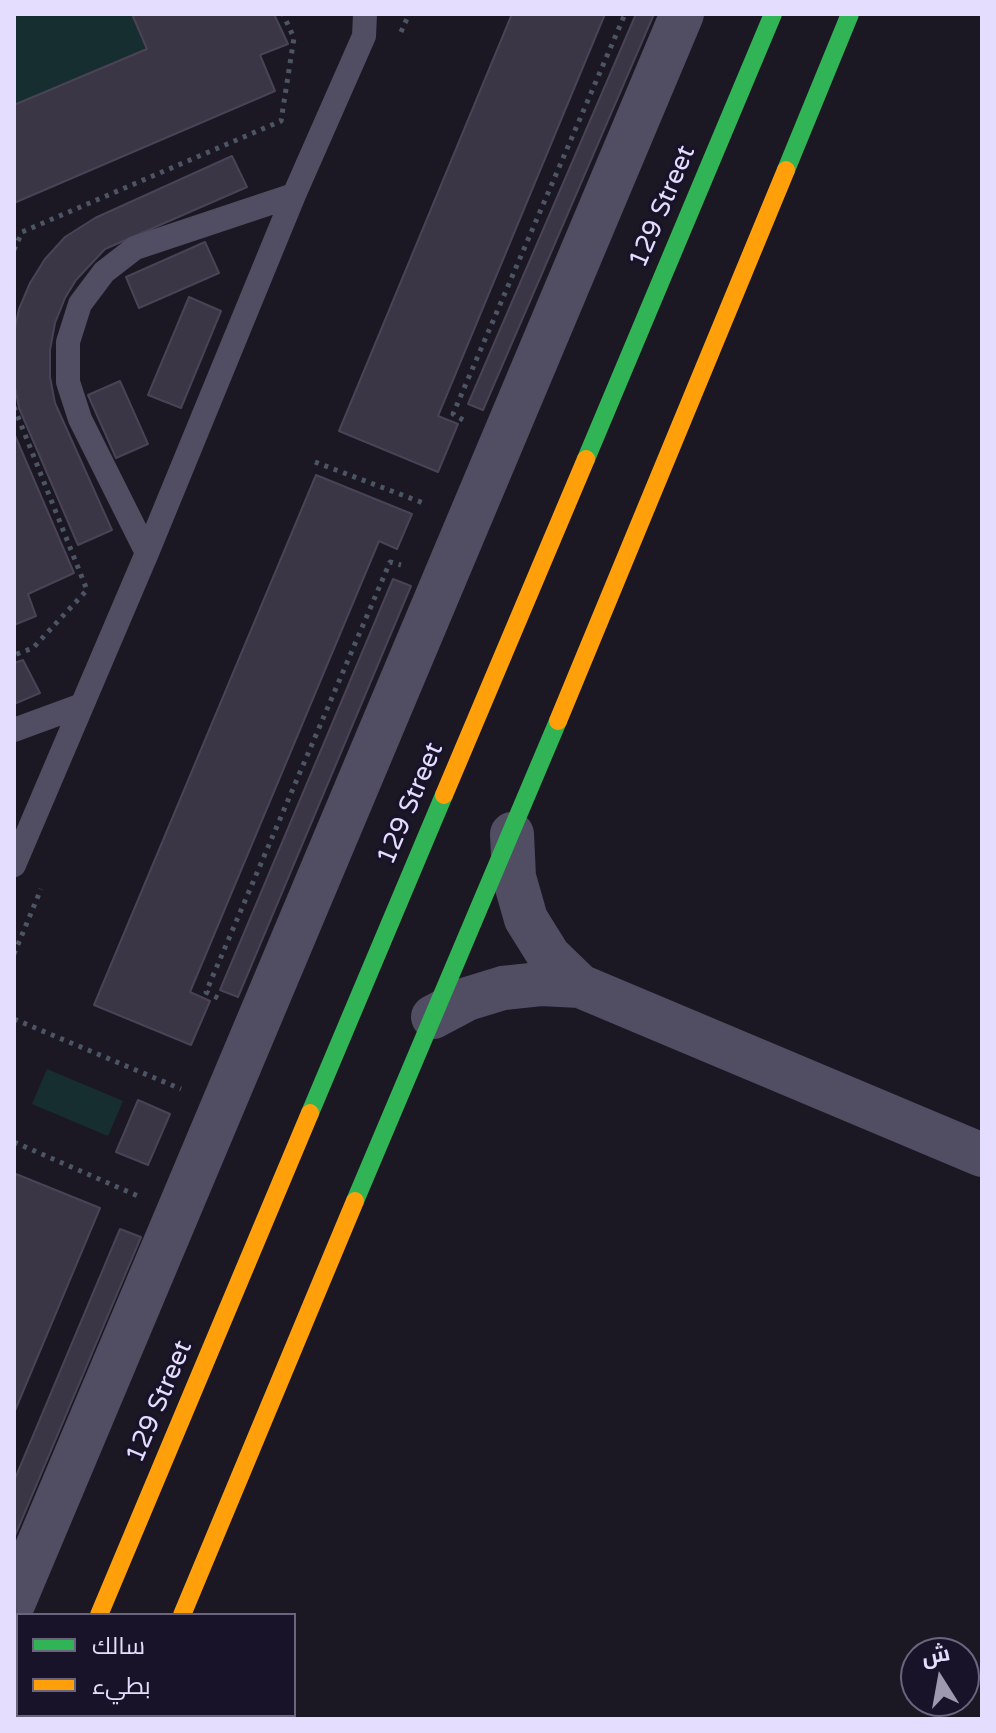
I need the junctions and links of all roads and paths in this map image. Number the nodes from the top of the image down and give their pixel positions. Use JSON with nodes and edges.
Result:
{"nodes":[{"id":1,"x":283,"y":14,"type":"edge"},
{"id":2,"x":365,"y":14,"type":"edge"},
{"id":3,"x":625,"y":14,"type":"edge"},
{"id":4,"x":682,"y":14,"type":"edge"},
{"id":5,"x":773,"y":14,"type":"edge"},
{"id":6,"x":850,"y":14,"type":"edge"},
{"id":7,"x":294,"y":195,"type":"junction"},
{"id":8,"x":14,"y":250,"type":"edge"},
{"id":9,"x":14,"y":407,"type":"edge"},
{"id":10,"x":458,"y":433,"type":"dead end"},
{"id":11,"x":315,"y":462,"type":"dead end"},
{"id":12,"x":421,"y":517,"type":"dead end"},
{"id":13,"x":147,"y":553,"type":"junction"},
{"id":14,"x":406,"y":554,"type":"dead end"},
{"id":15,"x":14,"y":655,"type":"edge"},
{"id":16,"x":82,"y":705,"type":"junction"},
{"id":17,"x":14,"y":730,"type":"edge"},
{"id":18,"x":512,"y":834,"type":"junction"},
{"id":19,"x":14,"y":865,"type":"edge"},
{"id":20,"x":580,"y":986,"type":"junction"},
{"id":21,"x":215,"y":1012,"type":"dead end"},
{"id":22,"x":433,"y":1017,"type":"junction"},
{"id":23,"x":14,"y":1019,"type":"edge"},
{"id":24,"x":187,"y":1076,"type":"dead end"},
{"id":25,"x":14,"y":1142,"type":"edge"},
{"id":26,"x":982,"y":1155,"type":"edge"},
{"id":27,"x":178,"y":1213,"type":"junction"},
{"id":28,"x":14,"y":1602,"type":"edge"},
{"id":29,"x":100,"y":1613,"type":"edge"},
{"id":30,"x":183,"y":1613,"type":"edge"}],
"edges":[{"from":1,"to":8,"type":"path"},
{"from":2,"to":7,"type":"lane"},
{"from":3,"to":10,"type":"path"},
{"from":4,"to":27,"type":"street"},
{"from":5,"to":29,"type":"street","name":"129 Street"},
{"from":6,"to":18,"type":"street"},
{"from":7,"to":13,"type":"lane"},
{"from":7,"to":13,"type":"lane"},
{"from":9,"to":15,"type":"path"},
{"from":11,"to":12,"type":"path"},
{"from":13,"to":16,"type":"lane"},
{"from":14,"to":21,"type":"path"},
{"from":16,"to":17,"type":"lane"},
{"from":16,"to":19,"type":"lane"},
{"from":18,"to":20,"type":"street"},
{"from":18,"to":22,"type":"street"},
{"from":20,"to":22,"type":"street"},
{"from":20,"to":26,"type":"street"},
{"from":22,"to":30,"type":"street"},
{"from":23,"to":24,"type":"path"},
{"from":25,"to":27,"type":"path"},
{"from":27,"to":28,"type":"street"}]}
